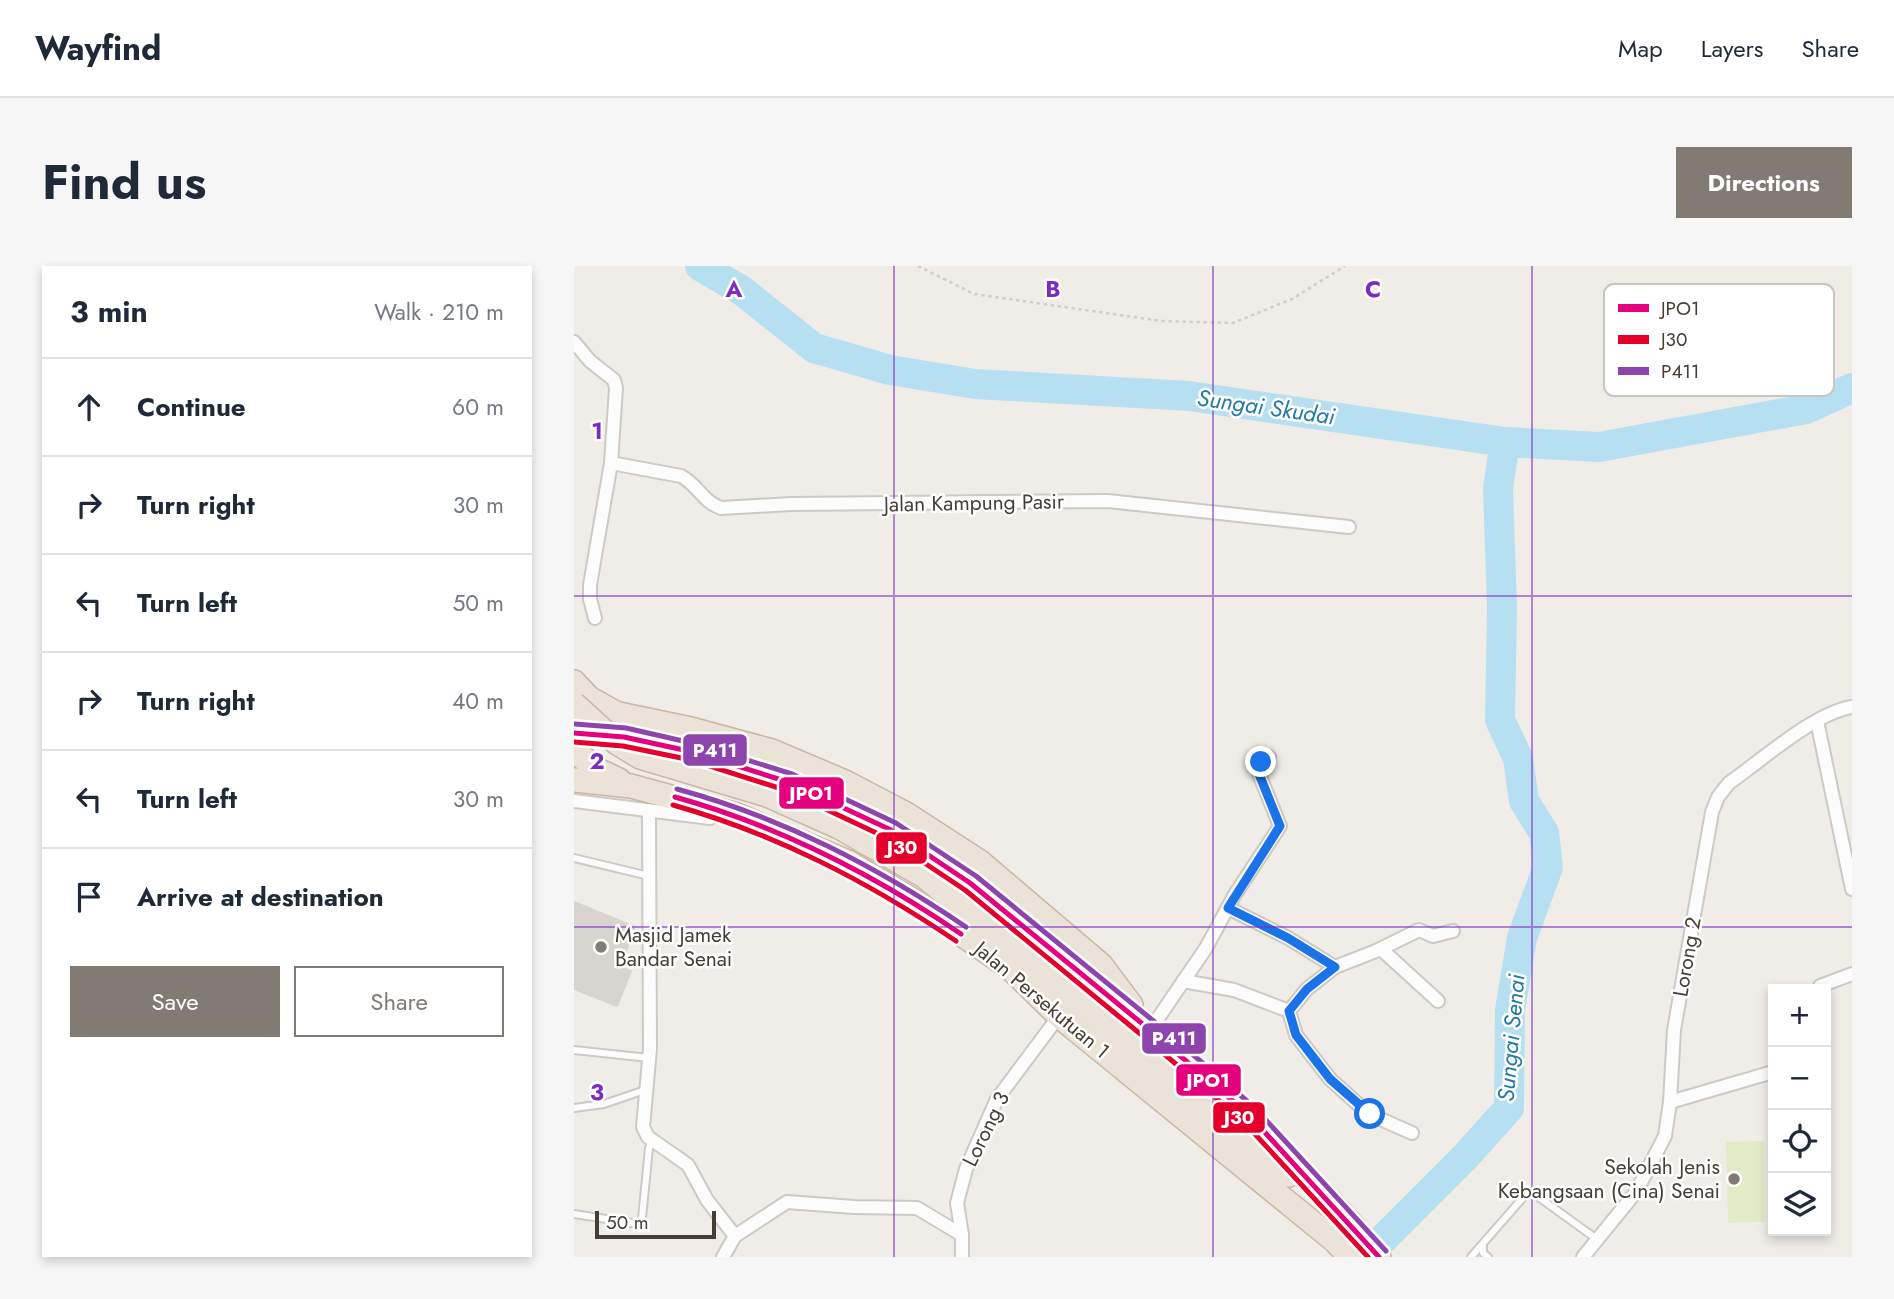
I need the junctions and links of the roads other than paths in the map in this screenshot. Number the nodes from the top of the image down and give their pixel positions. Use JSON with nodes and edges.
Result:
{"nodes":[{"id":1,"x":574,"y":342,"type":"edge"},
{"id":2,"x":611,"y":463,"type":"junction"},
{"id":3,"x":1349,"y":527,"type":"dead end"},
{"id":4,"x":595,"y":618,"type":"dead end"},
{"id":5,"x":576,"y":692,"type":"edge"},
{"id":6,"x":1852,"y":707,"type":"edge"},
{"id":7,"x":619,"y":714,"type":"junction"},
{"id":8,"x":574,"y":719,"type":"edge"},
{"id":9,"x":1817,"y":721,"type":"junction"},
{"id":10,"x":624,"y":737,"type":"tunnel mouth"},
{"id":11,"x":574,"y":750,"type":"edge"},
{"id":12,"x":1269,"y":757,"type":"dead end"},
{"id":13,"x":574,"y":780,"type":"edge"},
{"id":14,"x":631,"y":786,"type":"junction"},
{"id":15,"x":574,"y":801,"type":"edge"},
{"id":16,"x":649,"y":810,"type":"junction"},
{"id":17,"x":780,"y":831,"type":"junction"},
{"id":18,"x":574,"y":858,"type":"edge"},
{"id":19,"x":649,"y":876,"type":"junction"},
{"id":20,"x":1852,"y":889,"type":"edge"},
{"id":21,"x":1228,"y":908,"type":"junction"},
{"id":22,"x":1453,"y":931,"type":"dead end"},
{"id":23,"x":1381,"y":949,"type":"junction"},
{"id":24,"x":1335,"y":967,"type":"junction"},
{"id":25,"x":1852,"y":974,"type":"edge"},
{"id":26,"x":1183,"y":981,"type":"junction"},
{"id":27,"x":1825,"y":984,"type":"edge"},
{"id":28,"x":1438,"y":1001,"type":"dead end"},
{"id":29,"x":1289,"y":1011,"type":"junction"},
{"id":30,"x":1059,"y":1016,"type":"junction"},
{"id":31,"x":1150,"y":1030,"type":"junction"},
{"id":32,"x":574,"y":1050,"type":"edge"},
{"id":33,"x":649,"y":1058,"type":"junction"},
{"id":34,"x":1768,"y":1073,"type":"edge"},
{"id":35,"x":645,"y":1090,"type":"junction"},
{"id":36,"x":1670,"y":1102,"type":"junction"},
{"id":37,"x":574,"y":1108,"type":"edge"},
{"id":38,"x":1412,"y":1133,"type":"dead end"},
{"id":39,"x":652,"y":1141,"type":"junction"},
{"id":40,"x":574,"y":1214,"type":"edge"},
{"id":41,"x":962,"y":1235,"type":"junction"},
{"id":42,"x":735,"y":1236,"type":"junction"},
{"id":43,"x":1598,"y":1240,"type":"junction"},
{"id":44,"x":1483,"y":1246,"type":"junction"},
{"id":45,"x":1343,"y":1249,"type":"edge"},
{"id":46,"x":723,"y":1257,"type":"edge"},
{"id":47,"x":962,"y":1257,"type":"edge"},
{"id":48,"x":1379,"y":1257,"type":"edge"},
{"id":49,"x":1471,"y":1257,"type":"edge"},
{"id":50,"x":1488,"y":1257,"type":"edge"},
{"id":51,"x":1583,"y":1257,"type":"edge"}],
"edges":[{"from":1,"to":2,"type":"street"},
{"from":2,"to":3,"type":"street","name":"Jalan Kampung Pasir"},
{"from":2,"to":4,"type":"street"},
{"from":5,"to":7,"type":"highway"},
{"from":5,"to":45,"type":"highway","bridge":true},
{"from":6,"to":9,"type":"street","name":"Lorong 2"},
{"from":7,"to":8,"type":"highway"},
{"from":7,"to":31,"type":"highway"},
{"from":9,"to":20,"type":"street"},
{"from":9,"to":36,"type":"street","name":"Lorong 2"},
{"from":10,"to":31,"type":"highway","name":"Jalan Persekutuan 1"},
{"from":11,"to":14,"type":"highway"},
{"from":12,"to":21,"type":"street"},
{"from":13,"to":14,"type":"highway","name":"Jalan Persekutuan 1"},
{"from":14,"to":17,"type":"highway","name":"Jalan Persekutuan 1"},
{"from":15,"to":16,"type":"street"},
{"from":16,"to":17,"type":"street"},
{"from":16,"to":19,"type":"street"},
{"from":17,"to":30,"type":"highway","name":"Jalan Persekutuan 1"},
{"from":18,"to":19,"type":"lane"},
{"from":19,"to":33,"type":"street"},
{"from":21,"to":24,"type":"street"},
{"from":21,"to":26,"type":"street"},
{"from":22,"to":23,"type":"street"},
{"from":23,"to":24,"type":"street"},
{"from":23,"to":28,"type":"street"},
{"from":24,"to":29,"type":"street"},
{"from":25,"to":27,"type":"street"},
{"from":26,"to":29,"type":"street"},
{"from":26,"to":31,"type":"street"},
{"from":29,"to":38,"type":"street"},
{"from":30,"to":41,"type":"street","name":"Lorong 3"},
{"from":30,"to":45,"type":"highway","name":"Jalan Persekutuan 1"},
{"from":31,"to":48,"type":"highway","name":"Jalan Persekutuan 1"},
{"from":32,"to":33,"type":"lane"},
{"from":33,"to":35,"type":"street"},
{"from":34,"to":36,"type":"street"},
{"from":35,"to":37,"type":"lane"},
{"from":35,"to":39,"type":"street"},
{"from":36,"to":43,"type":"street","name":"Lorong 2"},
{"from":39,"to":40,"type":"lane"},
{"from":39,"to":42,"type":"street"},
{"from":41,"to":42,"type":"street"},
{"from":41,"to":47,"type":"street","name":"Lorong 3"},
{"from":42,"to":46,"type":"street"},
{"from":43,"to":44,"type":"lane"},
{"from":43,"to":51,"type":"street","name":"Lorong 2"},
{"from":44,"to":49,"type":"lane"},
{"from":44,"to":50,"type":"lane"}]}
